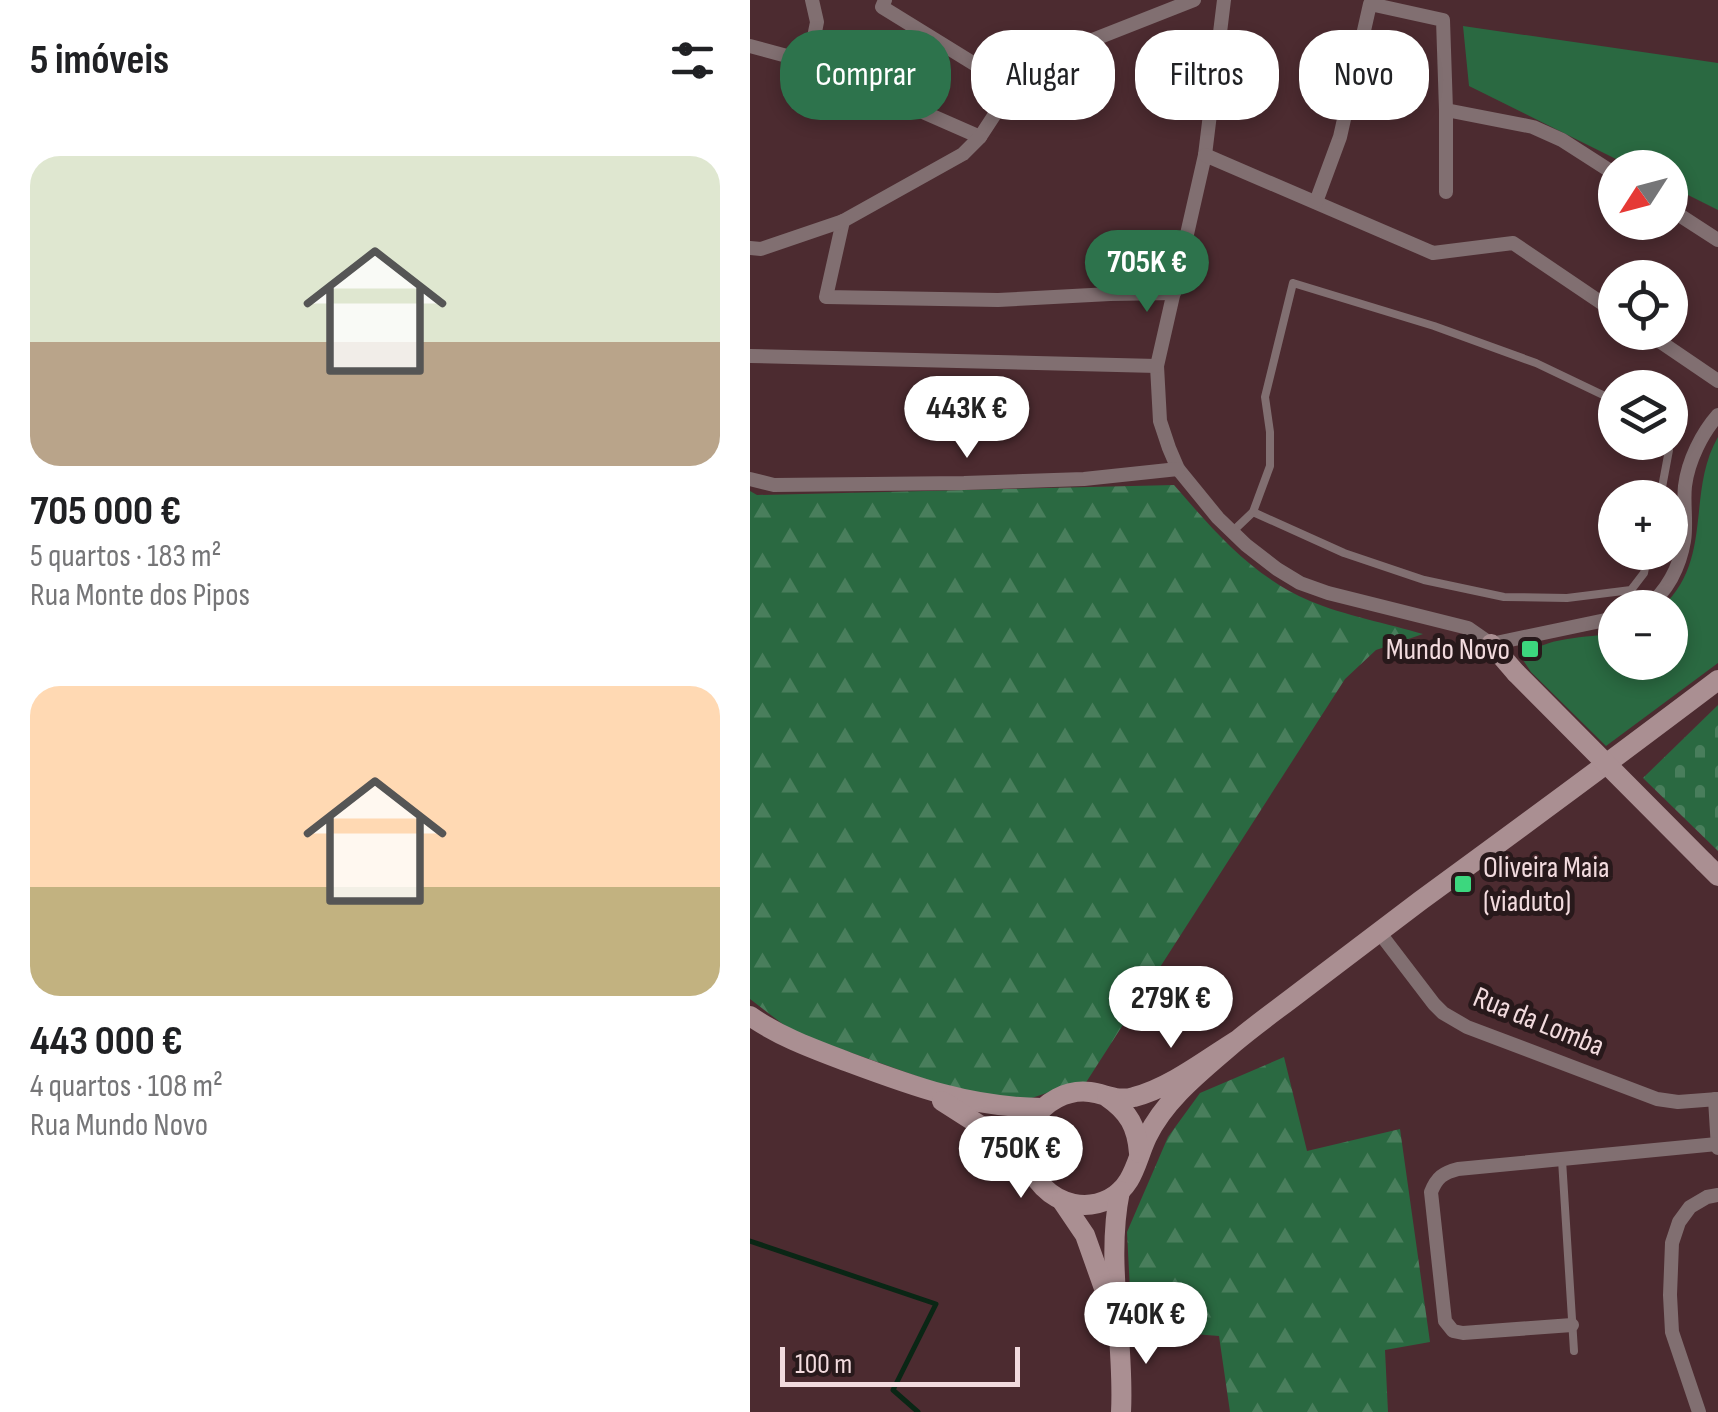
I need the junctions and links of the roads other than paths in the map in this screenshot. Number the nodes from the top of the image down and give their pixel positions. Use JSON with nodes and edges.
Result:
{"nodes":[{"id":1,"x":812,"y":0,"type":"edge"},
{"id":2,"x":886,"y":0,"type":"edge"},
{"id":3,"x":1194,"y":0,"type":"edge"},
{"id":4,"x":1224,"y":0,"type":"edge"},
{"id":5,"x":815,"y":30,"type":"edge"},
{"id":6,"x":1115,"y":31,"type":"edge"},
{"id":7,"x":750,"y":46,"type":"edge"},
{"id":8,"x":780,"y":54,"type":"edge"},
{"id":9,"x":971,"y":62,"type":"edge"},
{"id":10,"x":1446,"y":110,"type":"junction"},
{"id":11,"x":941,"y":120,"type":"edge"},
{"id":12,"x":992,"y":120,"type":"edge"},
{"id":13,"x":980,"y":137,"type":"junction"},
{"id":14,"x":1205,"y":156,"type":"junction"},
{"id":15,"x":1598,"y":163,"type":"edge"},
{"id":16,"x":1446,"y":192,"type":"dead end"},
{"id":17,"x":1316,"y":202,"type":"junction"},
{"id":18,"x":1688,"y":221,"type":"edge"},
{"id":19,"x":843,"y":222,"type":"junction"},
{"id":20,"x":1718,"y":240,"type":"edge"},
{"id":21,"x":750,"y":248,"type":"edge"},
{"id":22,"x":1174,"y":293,"type":"junction"},
{"id":23,"x":1598,"y":301,"type":"edge"},
{"id":24,"x":1672,"y":350,"type":"edge"},
{"id":25,"x":750,"y":356,"type":"edge"},
{"id":26,"x":1157,"y":366,"type":"junction"},
{"id":27,"x":1718,"y":381,"type":"edge"},
{"id":28,"x":1598,"y":393,"type":"edge"},
{"id":29,"x":1718,"y":415,"type":"edge"},
{"id":30,"x":1178,"y":469,"type":"junction"},
{"id":31,"x":750,"y":479,"type":"edge"},
{"id":32,"x":1252,"y":512,"type":"junction"},
{"id":33,"x":1232,"y":532,"type":"junction"},
{"id":34,"x":1644,"y":570,"type":"edge"},
{"id":35,"x":1662,"y":590,"type":"edge"},
{"id":36,"x":1598,"y":622,"type":"edge"},
{"id":37,"x":1491,"y":644,"type":"junction"},
{"id":38,"x":1718,"y":680,"type":"edge"},
{"id":39,"x":1711,"y":869,"type":"edge"},
{"id":40,"x":1379,"y":932,"type":"junction"},
{"id":41,"x":750,"y":1016,"type":"edge"},
{"id":42,"x":1240,"y":1039,"type":"junction"},
{"id":43,"x":923,"y":1090,"type":"junction"},
{"id":44,"x":1107,"y":1097,"type":"junction"},
{"id":45,"x":1716,"y":1099,"type":"edge"},
{"id":46,"x":1042,"y":1108,"type":"junction"},
{"id":47,"x":1718,"y":1146,"type":"edge"},
{"id":48,"x":1139,"y":1153,"type":"junction"},
{"id":49,"x":1027,"y":1160,"type":"junction"},
{"id":50,"x":1562,"y":1160,"type":"junction"},
{"id":51,"x":1120,"y":1191,"type":"junction"},
{"id":52,"x":1718,"y":1194,"type":"edge"},
{"id":53,"x":1062,"y":1202,"type":"junction"},
{"id":54,"x":1116,"y":1324,"type":"junction"},
{"id":55,"x":1572,"y":1325,"type":"junction"},
{"id":56,"x":1574,"y":1351,"type":"dead end"},
{"id":57,"x":1120,"y":1412,"type":"edge"},
{"id":58,"x":1699,"y":1412,"type":"edge"}],
"edges":[{"from":1,"to":5,"type":"street"},
{"from":2,"to":9,"type":"street"},
{"from":3,"to":6,"type":"street"},
{"from":4,"to":14,"type":"street"},
{"from":7,"to":8,"type":"street"},
{"from":10,"to":15,"type":"street"},
{"from":10,"to":16,"type":"street"},
{"from":10,"to":17,"type":"street"},
{"from":11,"to":13,"type":"street"},
{"from":12,"to":13,"type":"street"},
{"from":13,"to":19,"type":"street"},
{"from":14,"to":17,"type":"street"},
{"from":14,"to":22,"type":"street"},
{"from":17,"to":23,"type":"street"},
{"from":18,"to":20,"type":"street"},
{"from":19,"to":21,"type":"street"},
{"from":19,"to":22,"type":"street"},
{"from":22,"to":26,"type":"street"},
{"from":24,"to":27,"type":"street"},
{"from":25,"to":26,"type":"street"},
{"from":26,"to":30,"type":"street"},
{"from":28,"to":32,"type":"lane"},
{"from":29,"to":35,"type":"street"},
{"from":30,"to":31,"type":"street"},
{"from":30,"to":33,"type":"street"},
{"from":32,"to":33,"type":"lane"},
{"from":32,"to":34,"type":"lane"},
{"from":33,"to":37,"type":"street"},
{"from":36,"to":37,"type":"street"},
{"from":37,"to":39,"type":"main road","bridge":true},
{"from":38,"to":40,"type":"main road"},
{"from":40,"to":42,"type":"main road"},
{"from":40,"to":45,"type":"street","name":"Rua da Lomba"},
{"from":41,"to":43,"type":"main road"},
{"from":42,"to":44,"type":"main road"},
{"from":42,"to":48,"type":"main road"},
{"from":43,"to":46,"type":"main road"},
{"from":43,"to":49,"type":"main road"},
{"from":44,"to":46,"type":"main road"},
{"from":44,"to":48,"type":"main road"},
{"from":45,"to":47,"type":"street"},
{"from":46,"to":49,"type":"main road"},
{"from":47,"to":50,"type":"street"},
{"from":48,"to":51,"type":"main road"},
{"from":49,"to":53,"type":"main road"},
{"from":50,"to":55,"type":"lane"},
{"from":50,"to":55,"type":"street"},
{"from":51,"to":53,"type":"main road"},
{"from":51,"to":54,"type":"main road"},
{"from":52,"to":58,"type":"street"},
{"from":53,"to":54,"type":"main road"},
{"from":54,"to":57,"type":"main road"},
{"from":55,"to":56,"type":"lane"}]}
